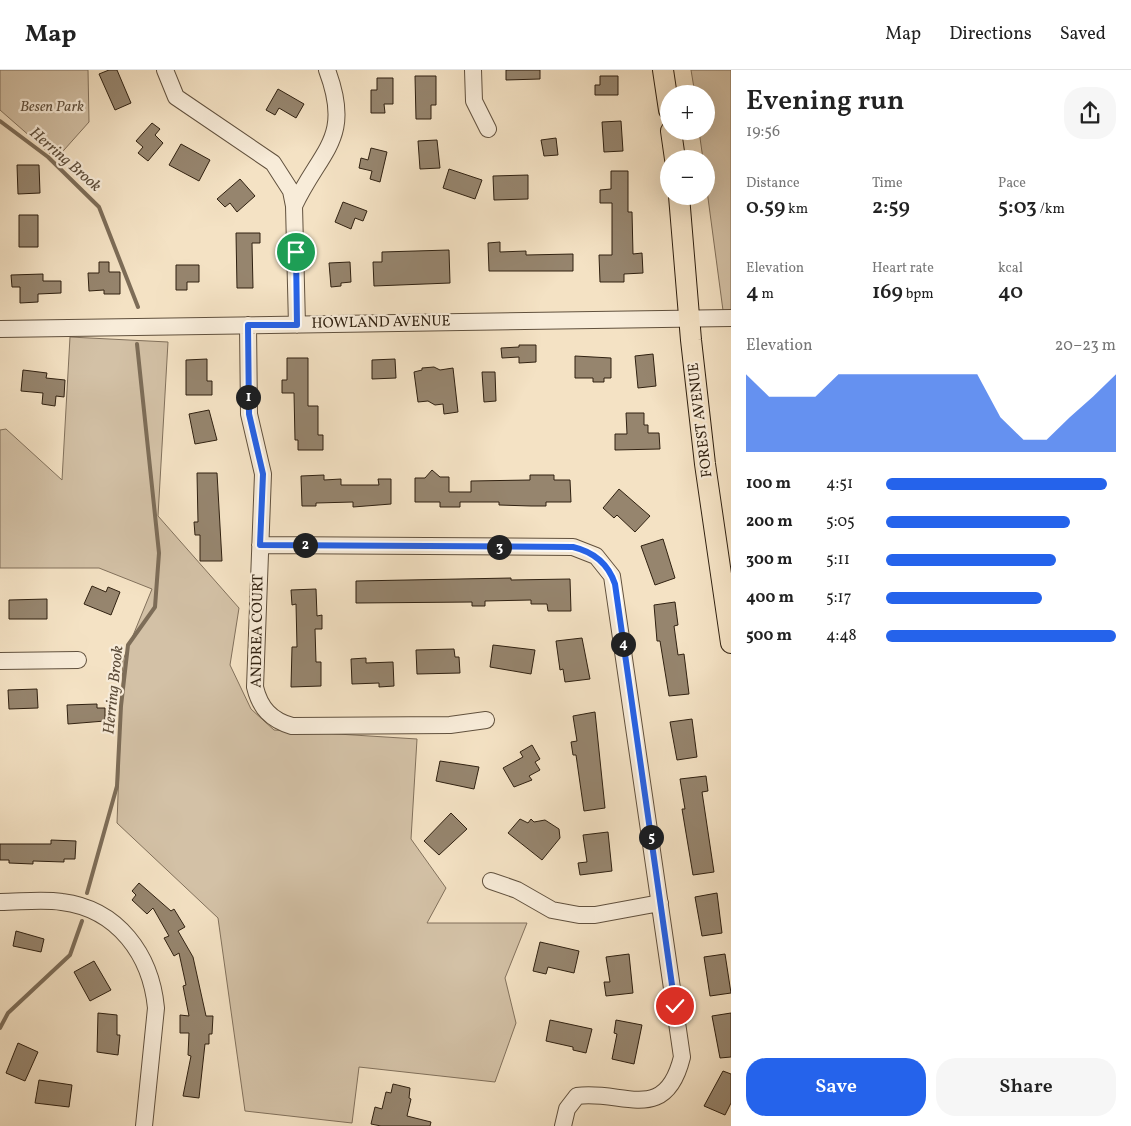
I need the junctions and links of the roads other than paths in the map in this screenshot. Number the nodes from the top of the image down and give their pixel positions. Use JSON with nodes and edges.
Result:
{"nodes":[{"id":1,"x":165,"y":70,"type":"edge"},
{"id":2,"x":327,"y":70,"type":"edge"},
{"id":3,"x":473,"y":70,"type":"edge"},
{"id":4,"x":663,"y":70,"type":"edge"},
{"id":5,"x":665,"y":85,"type":"edge"},
{"id":6,"x":488,"y":129,"type":"dead end"},
{"id":7,"x":680,"y":205,"type":"edge"},
{"id":8,"x":294,"y":206,"type":"junction"},
{"id":9,"x":731,"y":318,"type":"edge"},
{"id":10,"x":688,"y":319,"type":"junction"},
{"id":11,"x":248,"y":325,"type":"junction"},
{"id":12,"x":297,"y":325,"type":"junction"},
{"id":13,"x":0,"y":329,"type":"edge"},
{"id":14,"x":260,"y":545,"type":"junction"},
{"id":15,"x":731,"y":643,"type":"edge"},
{"id":16,"x":78,"y":660,"type":"dead end"},
{"id":17,"x":0,"y":661,"type":"edge"},
{"id":18,"x":486,"y":720,"type":"dead end"},
{"id":19,"x":491,"y":881,"type":"dead end"},
{"id":20,"x":0,"y":902,"type":"edge"},
{"id":21,"x":660,"y":903,"type":"junction"},
{"id":22,"x":144,"y":1126,"type":"edge"},
{"id":23,"x":563,"y":1126,"type":"edge"}],
"edges":[{"from":1,"to":8,"type":"street"},
{"from":2,"to":8,"type":"street"},
{"from":3,"to":6,"type":"street"},
{"from":4,"to":5,"type":"main road"},
{"from":7,"to":10,"type":"main road","name":"FOREST AVENUE"},
{"from":8,"to":12,"type":"street"},
{"from":9,"to":10,"type":"street","name":"HOWLAND AVENUE"},
{"from":10,"to":12,"type":"street","name":"HOWLAND AVENUE"},
{"from":10,"to":15,"type":"main road","name":"FOREST AVENUE"},
{"from":11,"to":12,"type":"street","name":"HOWLAND AVENUE"},
{"from":11,"to":13,"type":"street","name":"HOWLAND AVENUE"},
{"from":11,"to":14,"type":"street","name":"ANDREA COURT"},
{"from":14,"to":18,"type":"street","name":"ANDREA COURT"},
{"from":14,"to":21,"type":"street"},
{"from":16,"to":17,"type":"street"},
{"from":19,"to":21,"type":"street"},
{"from":20,"to":22,"type":"street"},
{"from":21,"to":23,"type":"street"}]}
